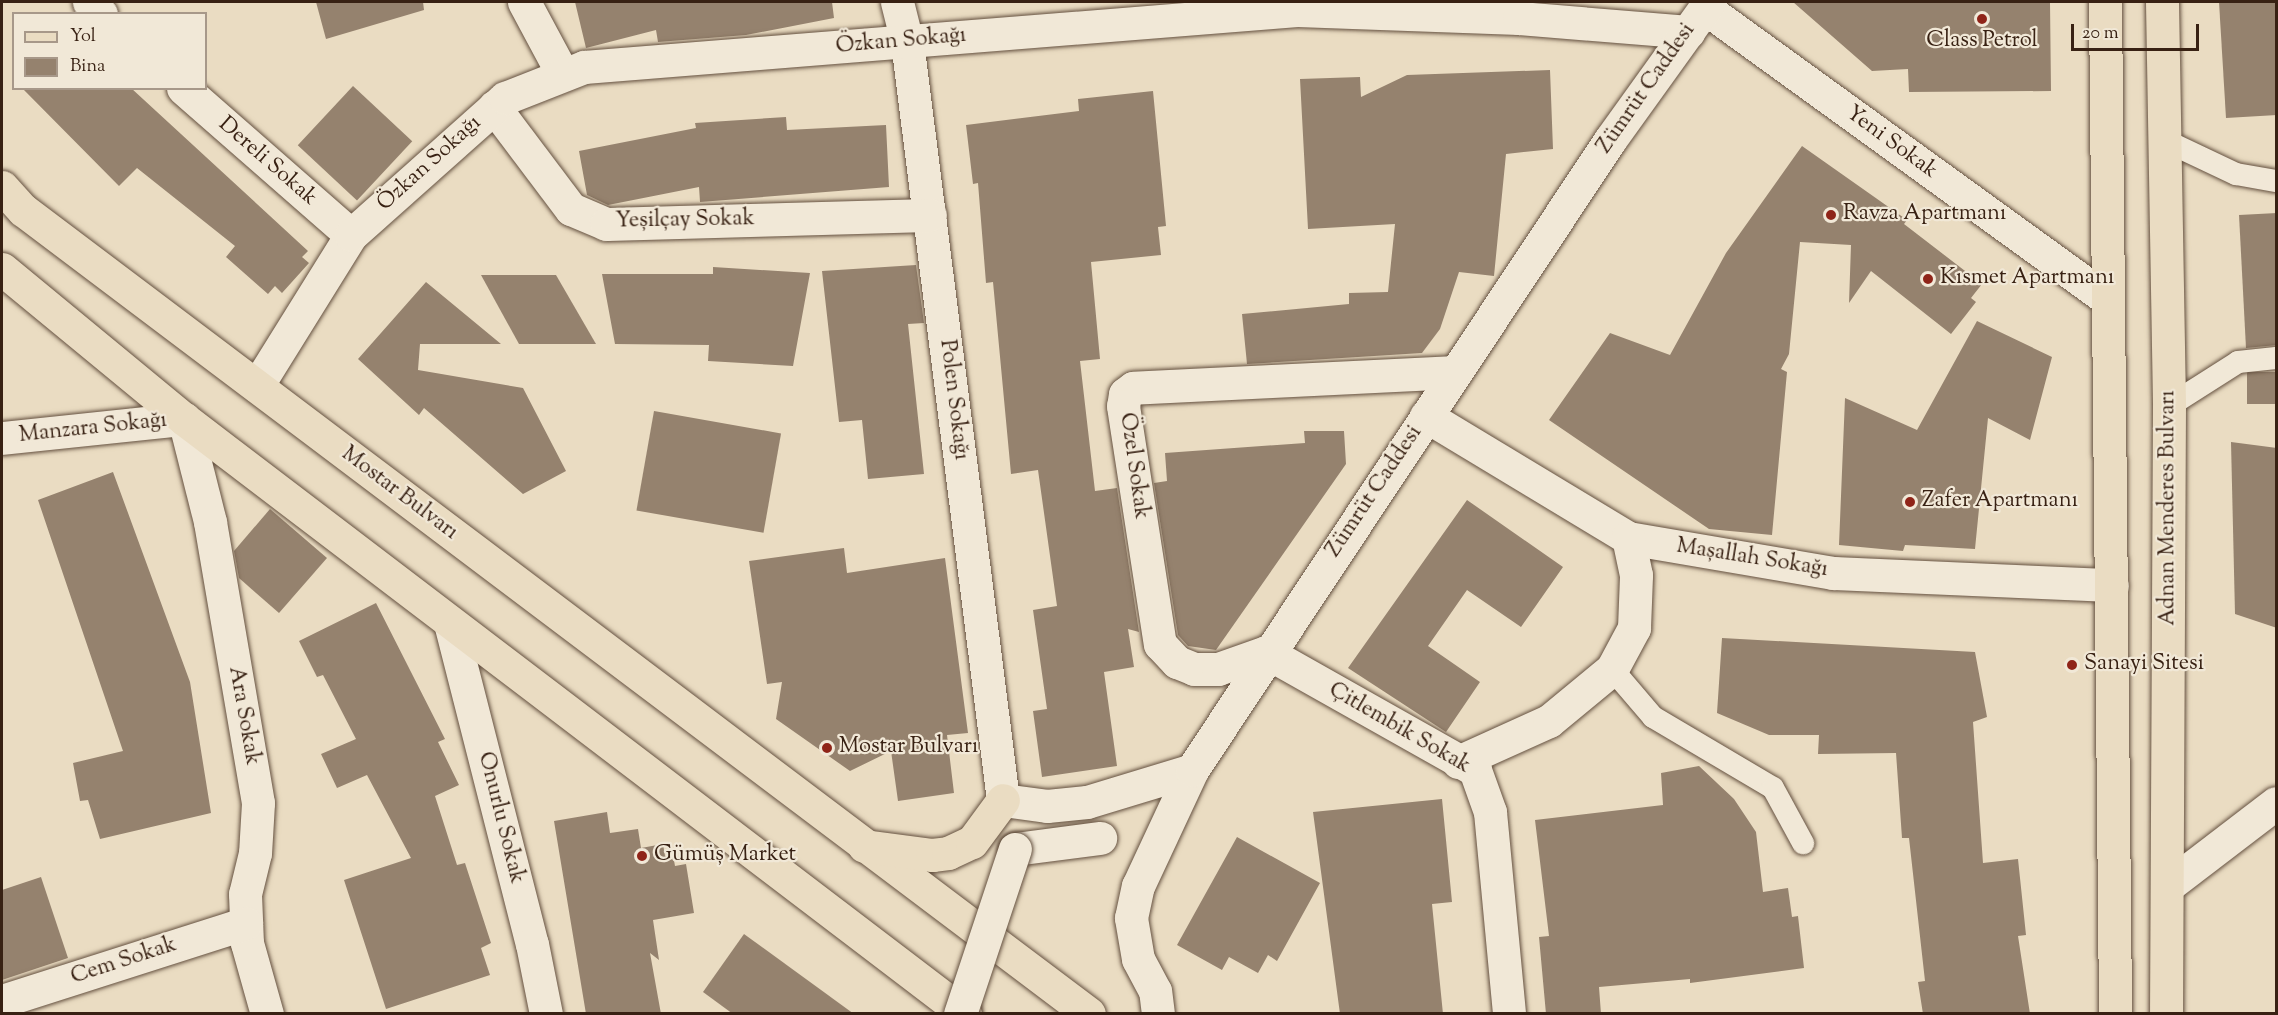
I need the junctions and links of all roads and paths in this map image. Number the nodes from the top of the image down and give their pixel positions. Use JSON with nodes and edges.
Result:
{"nodes":[{"id":1,"x":524,"y":2,"type":"edge"},
{"id":2,"x":897,"y":2,"type":"edge"},
{"id":3,"x":2105,"y":2,"type":"edge"},
{"id":4,"x":2162,"y":2,"type":"edge"},
{"id":5,"x":1296,"y":5,"type":"edge"},
{"id":6,"x":1701,"y":14,"type":"edge"},
{"id":7,"x":907,"y":42,"type":"junction"},
{"id":8,"x":562,"y":73,"type":"junction"},
{"id":9,"x":185,"y":90,"type":"edge"},
{"id":10,"x":494,"y":107,"type":"junction"},
{"id":11,"x":2164,"y":140,"type":"junction"},
{"id":12,"x":2277,"y":181,"type":"edge"},
{"id":13,"x":2,"y":187,"type":"edge"},
{"id":14,"x":930,"y":214,"type":"junction"},
{"id":15,"x":351,"y":235,"type":"junction"},
{"id":16,"x":2,"y":268,"type":"edge"},
{"id":17,"x":2107,"y":299,"type":"junction"},
{"id":18,"x":2277,"y":358,"type":"edge"},
{"id":19,"x":1456,"y":372,"type":"junction"},
{"id":20,"x":257,"y":386,"type":"junction"},
{"id":21,"x":2169,"y":406,"type":"junction"},
{"id":22,"x":1426,"y":417,"type":"junction"},
{"id":23,"x":184,"y":419,"type":"junction"},
{"id":24,"x":2,"y":438,"type":"edge"},
{"id":25,"x":1628,"y":538,"type":"junction"},
{"id":26,"x":2112,"y":585,"type":"junction"},
{"id":27,"x":450,"y":623,"type":"junction"},
{"id":28,"x":1266,"y":652,"type":"junction"},
{"id":29,"x":1612,"y":669,"type":"junction"},
{"id":30,"x":1458,"y":762,"type":"junction"},
{"id":31,"x":1192,"y":770,"type":"junction"},
{"id":32,"x":1003,"y":800,"type":"junction"},
{"id":33,"x":2277,"y":803,"type":"edge"},
{"id":34,"x":1100,"y":838,"type":"dead end"},
{"id":35,"x":1803,"y":843,"type":"dead end"},
{"id":36,"x":862,"y":846,"type":"junction"},
{"id":37,"x":2170,"y":884,"type":"junction"},
{"id":38,"x":246,"y":923,"type":"junction"},
{"id":39,"x":2,"y":1001,"type":"edge"},
{"id":40,"x":267,"y":1014,"type":"edge"},
{"id":41,"x":546,"y":1014,"type":"edge"},
{"id":42,"x":960,"y":1014,"type":"edge"},
{"id":43,"x":965,"y":1014,"type":"edge"},
{"id":44,"x":1089,"y":1014,"type":"edge"},
{"id":45,"x":1158,"y":1014,"type":"edge"},
{"id":46,"x":1509,"y":1014,"type":"edge"},
{"id":47,"x":2115,"y":1014,"type":"edge"},
{"id":48,"x":2166,"y":1014,"type":"edge"}],
"edges":[{"from":1,"to":8,"type":"street"},
{"from":2,"to":7,"type":"street","name":"Polen Sokağı"},
{"from":3,"to":17,"type":"main road"},
{"from":4,"to":11,"type":"main road","name":"Adnan Menderes Bulvarı"},
{"from":5,"to":6,"type":"street","name":"Özkan Sokağı"},
{"from":5,"to":7,"type":"street","name":"Özkan Sokağı"},
{"from":6,"to":17,"type":"street","name":"Yeni Sokak"},
{"from":6,"to":19,"type":"street","name":"Zümrüt Caddesi"},
{"from":7,"to":8,"type":"street","name":"Özkan Sokağı"},
{"from":7,"to":14,"type":"street","name":"Polen Sokağı"},
{"from":8,"to":10,"type":"street","name":"Özkan Sokağı"},
{"from":9,"to":15,"type":"street","name":"Dereli Sokak"},
{"from":10,"to":14,"type":"street","name":"Yeşilçay Sokak"},
{"from":10,"to":15,"type":"street","name":"Özkan Sokağı"},
{"from":11,"to":12,"type":"lane"},
{"from":11,"to":21,"type":"main road","name":"Adnan Menderes Bulvarı"},
{"from":13,"to":20,"type":"main road","name":"Mostar Bulvarı"},
{"from":14,"to":32,"type":"street","name":"Polen Sokağı"},
{"from":15,"to":20,"type":"street","name":"Özkan Sokağı"},
{"from":16,"to":23,"type":"main road"},
{"from":17,"to":26,"type":"main road"},
{"from":18,"to":21,"type":"lane"},
{"from":19,"to":22,"type":"street","name":"Zümrüt Caddesi"},
{"from":19,"to":28,"type":"street","name":"Özel Sokak"},
{"from":20,"to":36,"type":"main road","name":"Mostar Bulvarı"},
{"from":21,"to":37,"type":"main road","name":"Adnan Menderes Bulvarı"},
{"from":22,"to":25,"type":"street","name":"Maşallah Sokağı"},
{"from":22,"to":28,"type":"street","name":"Zümrüt Caddesi"},
{"from":23,"to":24,"type":"street","name":"Manzara Sokağı"},
{"from":23,"to":27,"type":"main road"},
{"from":23,"to":38,"type":"street","name":"Ara Sokak"},
{"from":25,"to":26,"type":"street","name":"Maşallah Sokağı"},
{"from":25,"to":29,"type":"street"},
{"from":26,"to":47,"type":"main road"},
{"from":27,"to":41,"type":"street","name":"Onurlu Sokak"},
{"from":27,"to":43,"type":"main road"},
{"from":28,"to":30,"type":"street","name":"Çitlembik Sokak"},
{"from":28,"to":31,"type":"street","name":"Zümrüt Caddesi"},
{"from":29,"to":30,"type":"street"},
{"from":29,"to":35,"type":"lane"},
{"from":30,"to":46,"type":"street","name":"Çitlembik Sokak"},
{"from":31,"to":32,"type":"street"},
{"from":31,"to":45,"type":"street","name":"Zümrüt Caddesi"},
{"from":32,"to":36,"type":"main road"},
{"from":33,"to":37,"type":"street"},
{"from":34,"to":42,"type":"street","bridge":true},
{"from":36,"to":44,"type":"main road","name":"Mostar Bulvarı"},
{"from":37,"to":48,"type":"main road","name":"Adnan Menderes Bulvarı"},
{"from":38,"to":39,"type":"street","name":"Cem Sokak"},
{"from":38,"to":40,"type":"street","name":"Ara Sokak"}]}
